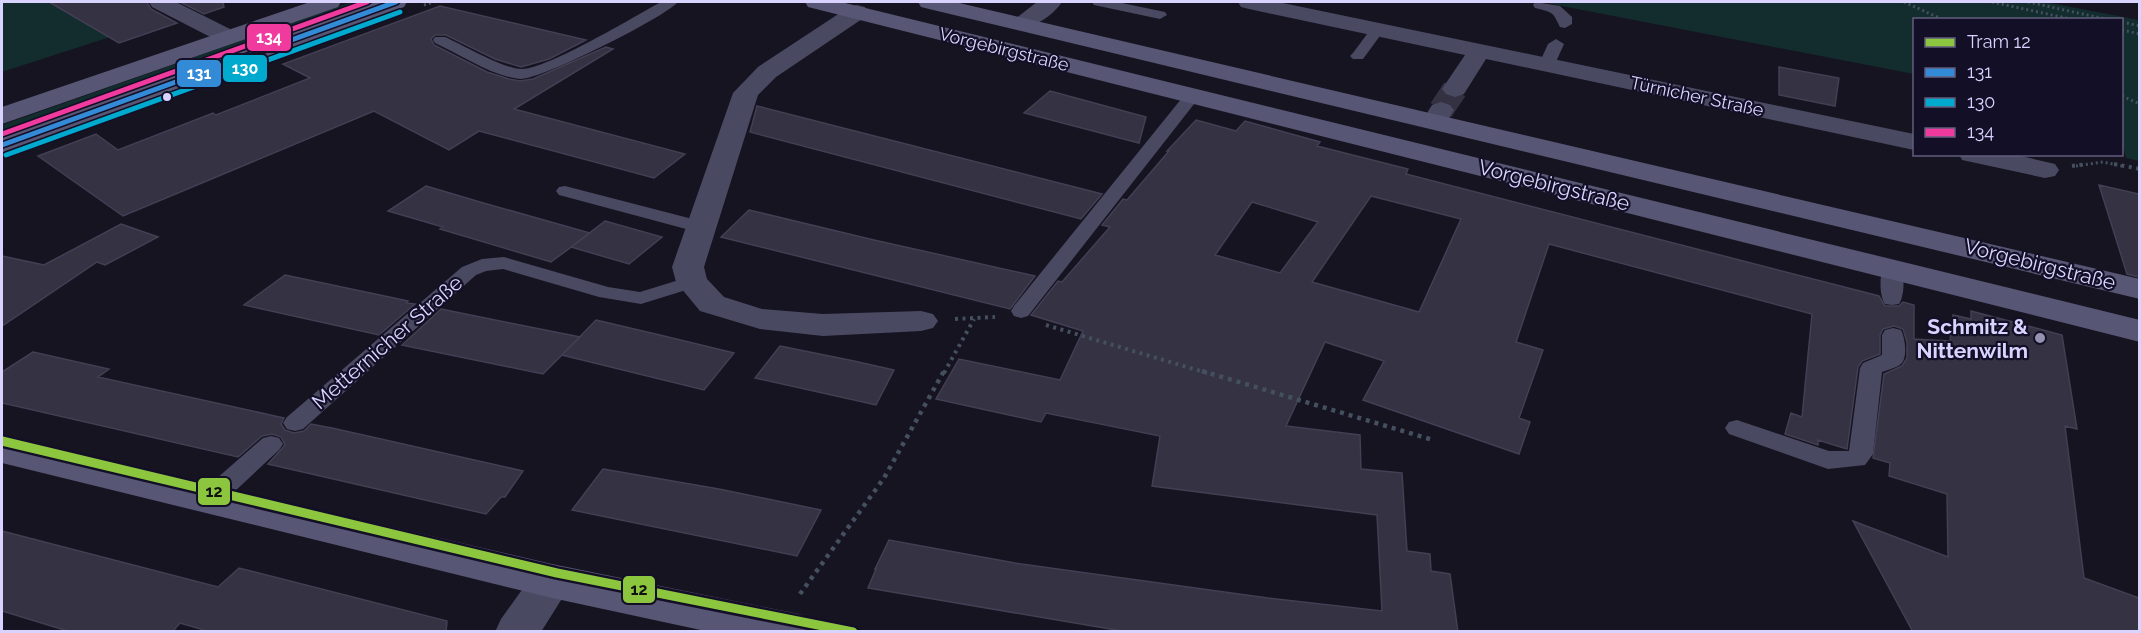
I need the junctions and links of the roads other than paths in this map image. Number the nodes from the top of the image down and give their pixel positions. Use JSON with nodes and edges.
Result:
{"nodes":[{"id":1,"x":160,"y":2,"type":"edge"},
{"id":2,"x":330,"y":2,"type":"edge"},
{"id":3,"x":396,"y":2,"type":"edge"},
{"id":4,"x":670,"y":2,"type":"edge"},
{"id":5,"x":816,"y":2,"type":"edge"},
{"id":6,"x":929,"y":2,"type":"edge"},
{"id":7,"x":1051,"y":2,"type":"edge"},
{"id":8,"x":1099,"y":2,"type":"edge"},
{"id":9,"x":1249,"y":2,"type":"edge"},
{"id":10,"x":1540,"y":5,"type":"dead end"},
{"id":11,"x":857,"y":12,"type":"junction"},
{"id":12,"x":1160,"y":15,"type":"dead end"},
{"id":13,"x":1021,"y":23,"type":"junction"},
{"id":14,"x":1565,"y":24,"type":"dead end"},
{"id":15,"x":1378,"y":29,"type":"junction"},
{"id":16,"x":228,"y":37,"type":"junction"},
{"id":17,"x":440,"y":40,"type":"dead end"},
{"id":18,"x":1480,"y":50,"type":"junction"},
{"id":19,"x":1358,"y":56,"type":"dead end"},
{"id":20,"x":1213,"y":69,"type":"junction"},
{"id":21,"x":1455,"y":89,"type":"tunnel mouth"},
{"id":22,"x":1192,"y":96,"type":"junction"},
{"id":23,"x":2,"y":116,"type":"edge"},
{"id":24,"x":1913,"y":142,"type":"edge"},
{"id":25,"x":2,"y":145,"type":"edge"},
{"id":26,"x":1981,"y":156,"type":"edge"},
{"id":27,"x":2044,"y":170,"type":"road end"},
{"id":28,"x":566,"y":191,"type":"dead end"},
{"id":29,"x":701,"y":226,"type":"junction"},
{"id":30,"x":1906,"y":232,"type":"junction"},
{"id":31,"x":1904,"y":272,"type":"junction"},
{"id":32,"x":692,"y":282,"type":"junction"},
{"id":33,"x":2139,"y":289,"type":"edge"},
{"id":34,"x":1892,"y":299,"type":"dead end"},
{"id":35,"x":1019,"y":314,"type":"road end"},
{"id":36,"x":921,"y":321,"type":"road end"},
{"id":37,"x":2139,"y":332,"type":"edge"},
{"id":38,"x":1893,"y":335,"type":"dead end"},
{"id":39,"x":295,"y":423,"type":"dead end"},
{"id":40,"x":1737,"y":428,"type":"dead end"},
{"id":41,"x":271,"y":444,"type":"dead end"},
{"id":42,"x":2,"y":450,"type":"edge"},
{"id":43,"x":209,"y":500,"type":"junction"},
{"id":44,"x":552,"y":581,"type":"junction"},
{"id":45,"x":788,"y":629,"type":"edge"},
{"id":46,"x":517,"y":632,"type":"edge"}],
"edges":[{"from":1,"to":16,"type":"street"},
{"from":2,"to":16,"type":"street"},
{"from":3,"to":25,"type":"street"},
{"from":4,"to":17,"type":"lane"},
{"from":5,"to":11,"type":"street","name":"Vorgebirgstraße"},
{"from":6,"to":13,"type":"street","name":"Vorgebirgstraße"},
{"from":7,"to":13,"type":"street"},
{"from":8,"to":12,"type":"lane"},
{"from":9,"to":15,"type":"street","name":"Türnicher Straße"},
{"from":10,"to":14,"type":"lane"},
{"from":11,"to":22,"type":"street","name":"Vorgebirgstraße"},
{"from":11,"to":29,"type":"street"},
{"from":13,"to":20,"type":"street","name":"Vorgebirgstraße"},
{"from":15,"to":18,"type":"street","name":"Türnicher Straße"},
{"from":15,"to":19,"type":"lane"},
{"from":16,"to":23,"type":"street"},
{"from":18,"to":21,"type":"street"},
{"from":18,"to":24,"type":"street","name":"Türnicher Straße"},
{"from":20,"to":22,"type":"street"},
{"from":20,"to":30,"type":"street","name":"Vorgebirgstraße"},
{"from":22,"to":31,"type":"street","name":"Vorgebirgstraße"},
{"from":22,"to":35,"type":"lane"},
{"from":26,"to":27,"type":"street"},
{"from":28,"to":29,"type":"lane"},
{"from":29,"to":32,"type":"street"},
{"from":30,"to":31,"type":"street","name":"Vorgebirgstraße"},
{"from":30,"to":33,"type":"street","name":"Vorgebirgstraße"},
{"from":31,"to":34,"type":"lane"},
{"from":31,"to":37,"type":"street","name":"Vorgebirgstraße"},
{"from":32,"to":36,"type":"street"},
{"from":32,"to":39,"type":"lane","name":"Metternicher Straße"},
{"from":38,"to":40,"type":"lane"},
{"from":41,"to":43,"type":"lane"},
{"from":42,"to":43,"type":"street"},
{"from":43,"to":44,"type":"street"},
{"from":44,"to":45,"type":"street"},
{"from":44,"to":46,"type":"street"}]}
